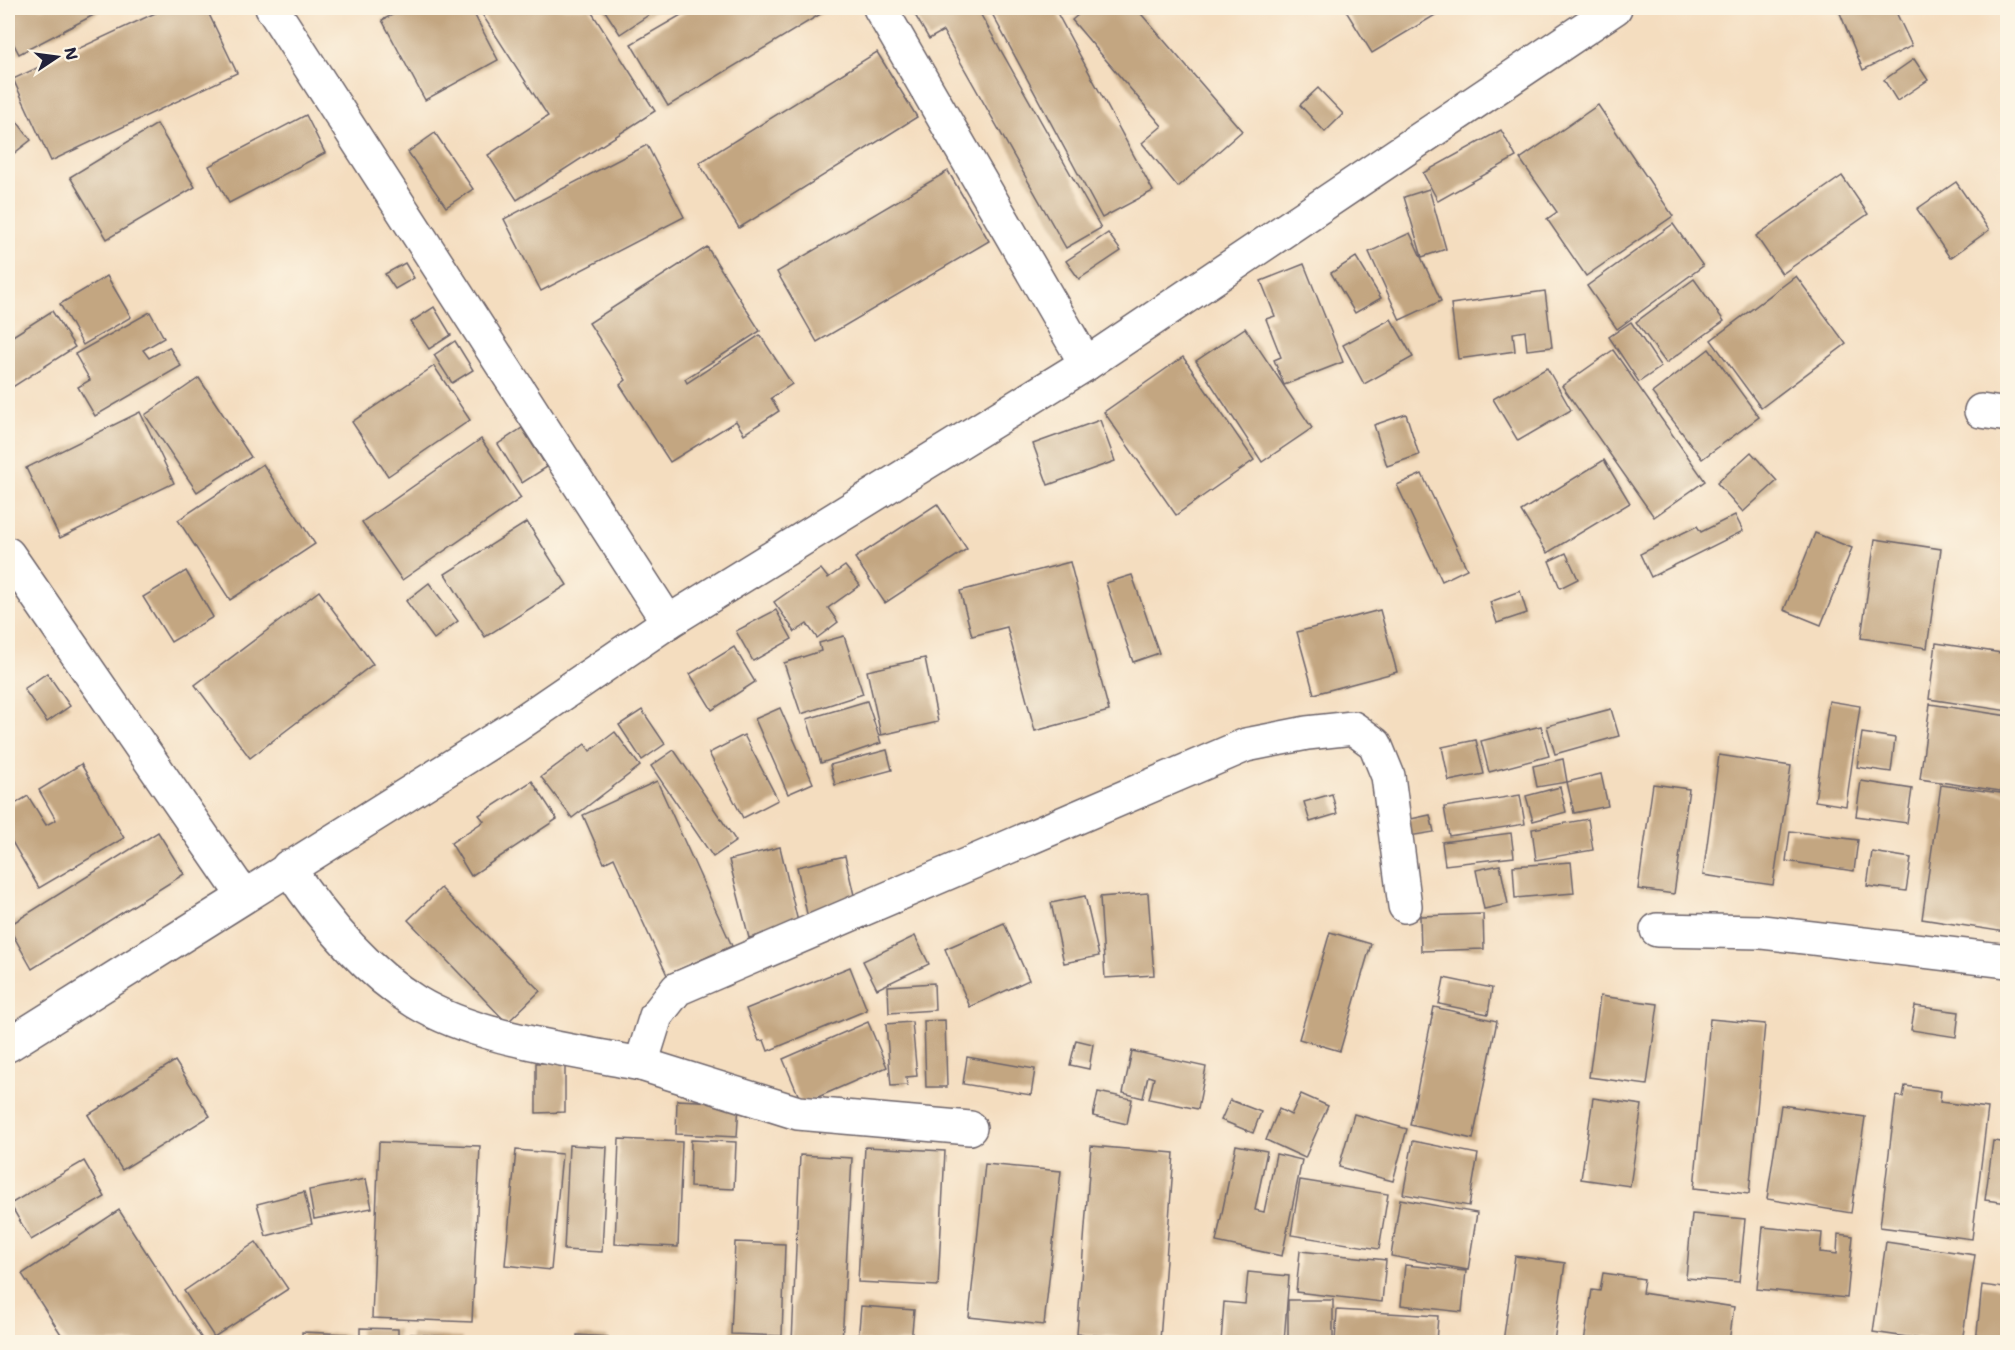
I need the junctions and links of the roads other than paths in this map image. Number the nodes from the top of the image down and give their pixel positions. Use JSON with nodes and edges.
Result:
{"nodes":[{"id":1,"x":272,"y":8,"type":"edge"},
{"id":2,"x":880,"y":8,"type":"edge"},
{"id":3,"x":1615,"y":8,"type":"edge"},
{"id":4,"x":1086,"y":364,"type":"junction"},
{"id":5,"x":8,"y":554,"type":"edge"},
{"id":6,"x":668,"y":622,"type":"junction"},
{"id":7,"x":288,"y":867,"type":"junction"},
{"id":8,"x":243,"y":895,"type":"junction"},
{"id":9,"x":1405,"y":906,"type":"dead end"},
{"id":10,"x":1658,"y":930,"type":"dead end"},
{"id":11,"x":2007,"y":961,"type":"edge"},
{"id":12,"x":8,"y":1045,"type":"edge"},
{"id":13,"x":641,"y":1064,"type":"junction"},
{"id":14,"x":970,"y":1128,"type":"dead end"}],
"edges":[{"from":1,"to":6,"type":"street"},
{"from":2,"to":4,"type":"street"},
{"from":3,"to":4,"type":"street"},
{"from":4,"to":6,"type":"street"},
{"from":5,"to":8,"type":"street"},
{"from":6,"to":7,"type":"street"},
{"from":7,"to":8,"type":"street"},
{"from":7,"to":13,"type":"street"},
{"from":8,"to":12,"type":"street"},
{"from":9,"to":13,"type":"street"},
{"from":10,"to":11,"type":"street"},
{"from":13,"to":14,"type":"street"}]}
